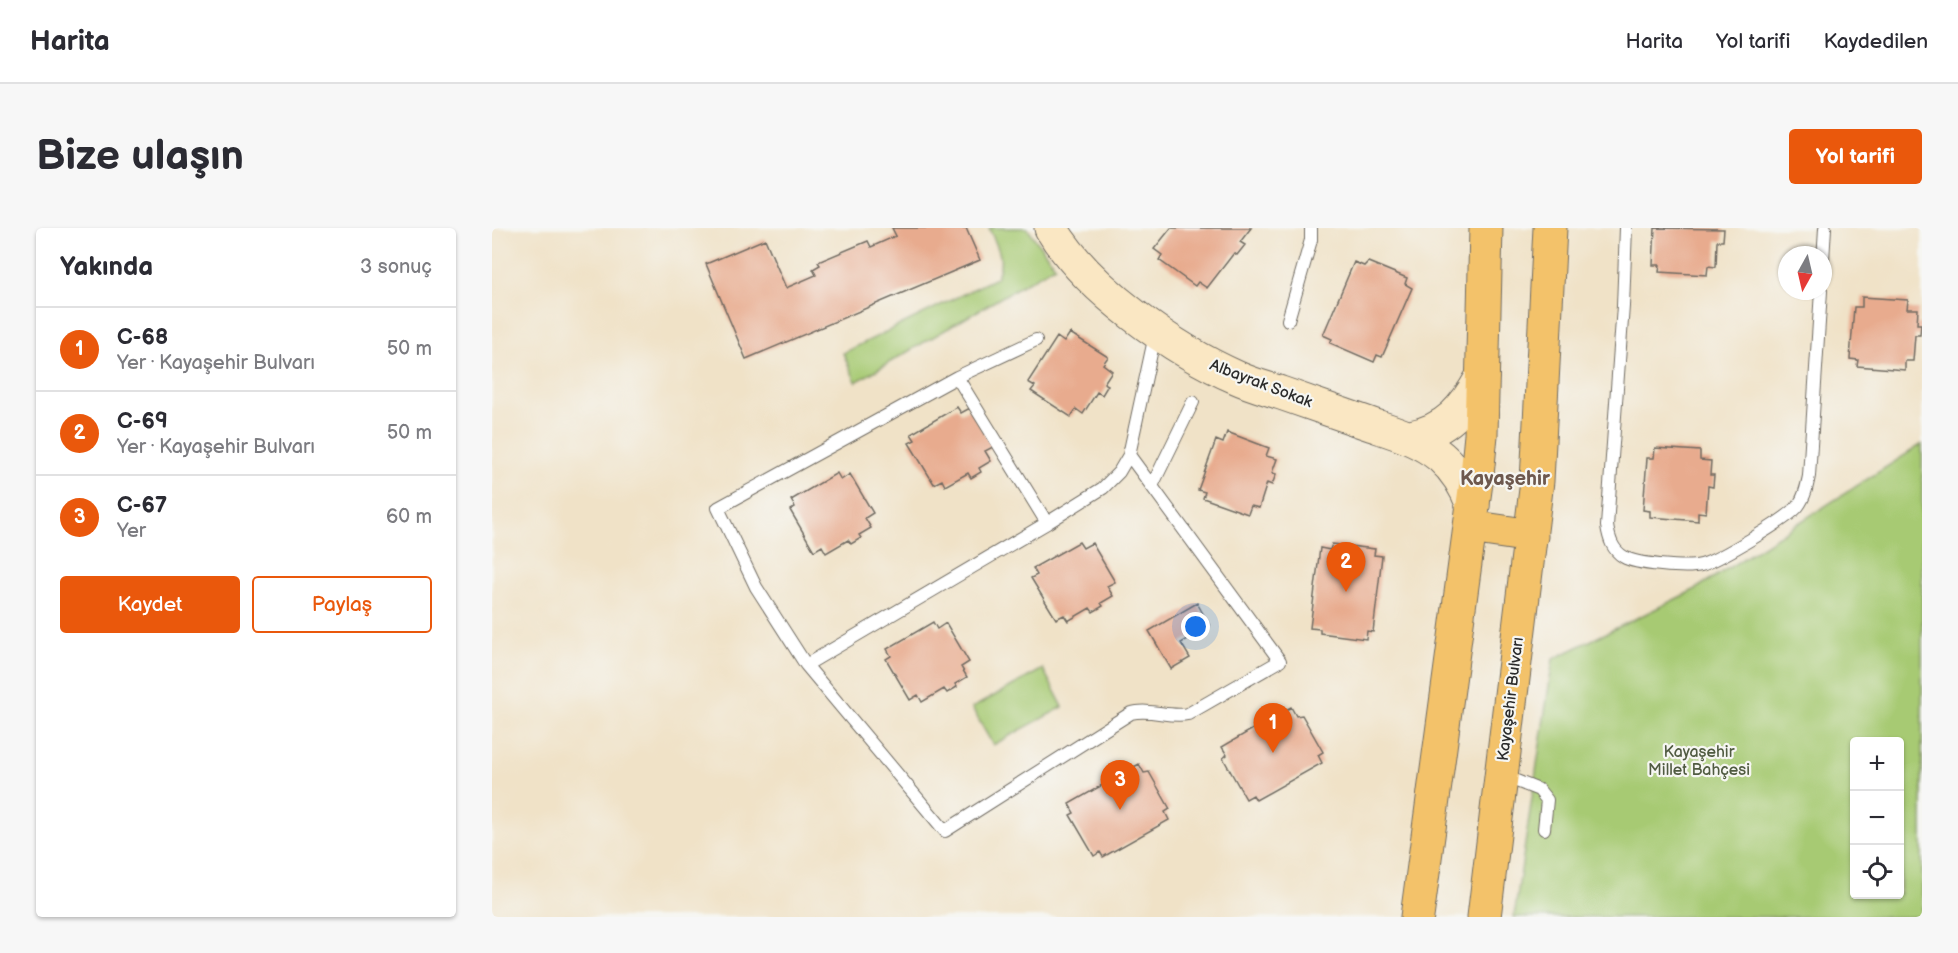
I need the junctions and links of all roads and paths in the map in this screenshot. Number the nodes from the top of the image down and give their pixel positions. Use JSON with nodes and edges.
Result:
{"nodes":[{"id":1,"x":1052,"y":228,"type":"edge"},
{"id":2,"x":1311,"y":228,"type":"edge"},
{"id":3,"x":1486,"y":228,"type":"edge"},
{"id":4,"x":1550,"y":228,"type":"edge"},
{"id":5,"x":1626,"y":228,"type":"edge"},
{"id":6,"x":1825,"y":228,"type":"edge"},
{"id":7,"x":1824,"y":246,"type":"edge"},
{"id":8,"x":1820,"y":300,"type":"edge"},
{"id":9,"x":1288,"y":320,"type":"dead end"},
{"id":10,"x":1156,"y":331,"type":"junction"},
{"id":11,"x":1036,"y":340,"type":"dead end"},
{"id":12,"x":957,"y":377,"type":"junction"},
{"id":13,"x":1482,"y":377,"type":"junction"},
{"id":14,"x":1193,"y":402,"type":"dead end"},
{"id":15,"x":1410,"y":437,"type":"junction"},
{"id":16,"x":1129,"y":455,"type":"junction"},
{"id":17,"x":1152,"y":486,"type":"junction"},
{"id":18,"x":1472,"y":517,"type":"junction"},
{"id":19,"x":1047,"y":523,"type":"junction"},
{"id":20,"x":1531,"y":536,"type":"junction"},
{"id":21,"x":806,"y":665,"type":"junction"},
{"id":22,"x":1501,"y":775,"type":"junction"},
{"id":23,"x":1544,"y":829,"type":"dead end"},
{"id":24,"x":1417,"y":917,"type":"edge"},
{"id":25,"x":1484,"y":917,"type":"edge"}],
"edges":[{"from":1,"to":10,"type":"street","name":"Albayrak Sokak"},
{"from":2,"to":9,"type":"lane"},
{"from":3,"to":13,"type":"main road"},
{"from":4,"to":20,"type":"main road","name":"Kayaşehir Bulvarı"},
{"from":5,"to":8,"type":"lane"},
{"from":6,"to":7,"type":"lane"},
{"from":10,"to":15,"type":"street","name":"Albayrak Sokak"},
{"from":10,"to":16,"type":"lane"},
{"from":11,"to":12,"type":"lane"},
{"from":12,"to":19,"type":"lane"},
{"from":12,"to":21,"type":"lane"},
{"from":13,"to":15,"type":"street"},
{"from":13,"to":18,"type":"main road"},
{"from":14,"to":17,"type":"lane"},
{"from":15,"to":18,"type":"street","name":"Albayrak Sokak"},
{"from":16,"to":17,"type":"lane"},
{"from":16,"to":19,"type":"lane"},
{"from":17,"to":21,"type":"lane"},
{"from":18,"to":20,"type":"main road"},
{"from":18,"to":24,"type":"main road"},
{"from":19,"to":21,"type":"lane"},
{"from":20,"to":22,"type":"main road","name":"Kayaşehir Bulvarı"},
{"from":22,"to":23,"type":"lane"},
{"from":22,"to":25,"type":"main road","name":"Kayaşehir Bulvarı"}]}
